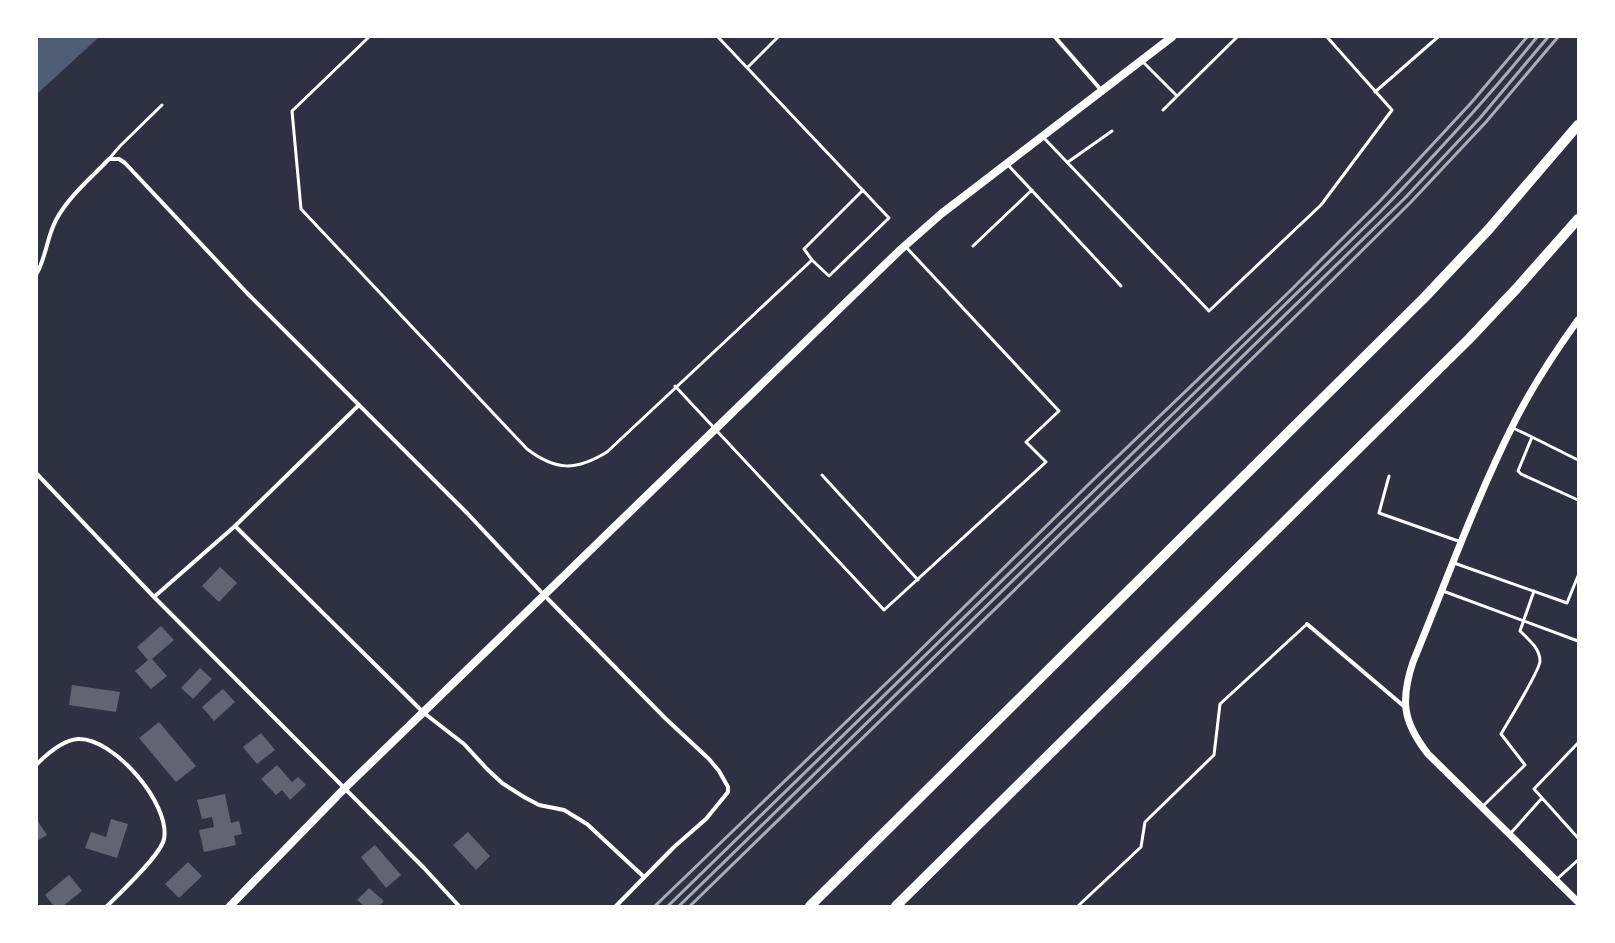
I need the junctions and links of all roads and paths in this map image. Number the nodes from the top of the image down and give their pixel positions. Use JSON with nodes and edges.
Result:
{"nodes":[{"id":1,"x":369,"y":37,"type":"edge"},
{"id":2,"x":718,"y":37,"type":"edge"},
{"id":3,"x":778,"y":37,"type":"edge"},
{"id":4,"x":1056,"y":37,"type":"edge"},
{"id":5,"x":1172,"y":37,"type":"edge"},
{"id":6,"x":1238,"y":37,"type":"edge"},
{"id":7,"x":1327,"y":37,"type":"edge"},
{"id":8,"x":1438,"y":37,"type":"edge"},
{"id":9,"x":1141,"y":60,"type":"junction"},
{"id":10,"x":747,"y":68,"type":"junction"},
{"id":11,"x":1102,"y":91,"type":"junction"},
{"id":12,"x":1375,"y":92,"type":"junction"},
{"id":13,"x":1177,"y":96,"type":"junction"},
{"id":14,"x":162,"y":106,"type":"dead end"},
{"id":15,"x":1163,"y":110,"type":"dead end"},
{"id":16,"x":1578,"y":125,"type":"edge"},
{"id":17,"x":1112,"y":131,"type":"dead end"},
{"id":18,"x":1042,"y":136,"type":"junction"},
{"id":19,"x":109,"y":159,"type":"junction"},
{"id":20,"x":1068,"y":162,"type":"junction"},
{"id":21,"x":1007,"y":163,"type":"junction"},
{"id":22,"x":863,"y":190,"type":"junction"},
{"id":23,"x":1032,"y":190,"type":"junction"},
{"id":24,"x":1578,"y":220,"type":"edge"},
{"id":25,"x":905,"y":246,"type":"junction"},
{"id":26,"x":973,"y":246,"type":"dead end"},
{"id":27,"x":812,"y":260,"type":"junction"},
{"id":28,"x":37,"y":273,"type":"edge"},
{"id":29,"x":1121,"y":286,"type":"dead end"},
{"id":30,"x":1578,"y":320,"type":"edge"},
{"id":31,"x":675,"y":386,"type":"junction"},
{"id":32,"x":359,"y":405,"type":"junction"},
{"id":33,"x":1512,"y":427,"type":"junction"},
{"id":34,"x":715,"y":430,"type":"junction"},
{"id":35,"x":1532,"y":437,"type":"junction"},
{"id":36,"x":1578,"y":460,"type":"edge"},
{"id":37,"x":37,"y":474,"type":"edge"},
{"id":38,"x":822,"y":475,"type":"dead end"},
{"id":39,"x":1389,"y":476,"type":"dead end"},
{"id":40,"x":1578,"y":500,"type":"edge"},
{"id":41,"x":235,"y":526,"type":"junction"},
{"id":42,"x":1462,"y":542,"type":"junction"},
{"id":43,"x":1454,"y":564,"type":"junction"},
{"id":44,"x":1578,"y":576,"type":"edge"},
{"id":45,"x":918,"y":580,"type":"junction"},
{"id":46,"x":1443,"y":590,"type":"junction"},
{"id":47,"x":1534,"y":591,"type":"junction"},
{"id":48,"x":545,"y":596,"type":"junction"},
{"id":49,"x":154,"y":597,"type":"junction"},
{"id":50,"x":1523,"y":622,"type":"junction"},
{"id":51,"x":1307,"y":624,"type":"joint"},
{"id":52,"x":1578,"y":641,"type":"edge"},
{"id":53,"x":1406,"y":708,"type":"junction"},
{"id":54,"x":424,"y":713,"type":"junction"},
{"id":55,"x":1578,"y":743,"type":"edge"},
{"id":56,"x":37,"y":764,"type":"edge"},
{"id":57,"x":344,"y":789,"type":"junction"},
{"id":58,"x":1542,"y":798,"type":"junction"},
{"id":59,"x":1482,"y":807,"type":"junction"},
{"id":60,"x":1509,"y":835,"type":"junction"},
{"id":61,"x":1578,"y":838,"type":"edge"},
{"id":62,"x":1578,"y":860,"type":"edge"},
{"id":63,"x":644,"y":877,"type":"junction"},
{"id":64,"x":1556,"y":880,"type":"junction"},
{"id":65,"x":1578,"y":902,"type":"edge"},
{"id":66,"x":107,"y":906,"type":"edge"},
{"id":67,"x":230,"y":906,"type":"edge"},
{"id":68,"x":459,"y":906,"type":"edge"},
{"id":69,"x":616,"y":906,"type":"edge"},
{"id":70,"x":810,"y":906,"type":"edge"},
{"id":71,"x":896,"y":906,"type":"edge"},
{"id":72,"x":1078,"y":906,"type":"edge"}],
"edges":[{"from":1,"to":31,"type":"lane"},
{"from":2,"to":10,"type":"lane"},
{"from":3,"to":10,"type":"lane"},
{"from":4,"to":11,"type":"street"},
{"from":5,"to":9,"type":"main road"},
{"from":6,"to":13,"type":"lane"},
{"from":7,"to":12,"type":"lane"},
{"from":8,"to":12,"type":"lane"},
{"from":9,"to":11,"type":"main road"},
{"from":9,"to":13,"type":"lane"},
{"from":10,"to":22,"type":"lane"},
{"from":11,"to":18,"type":"main road"},
{"from":12,"to":20,"type":"lane"},
{"from":13,"to":15,"type":"lane"},
{"from":14,"to":19,"type":"lane"},
{"from":16,"to":70,"type":"highway"},
{"from":17,"to":20,"type":"lane"},
{"from":18,"to":20,"type":"lane"},
{"from":18,"to":21,"type":"main road"},
{"from":19,"to":28,"type":"street"},
{"from":19,"to":32,"type":"street"},
{"from":21,"to":23,"type":"lane"},
{"from":21,"to":25,"type":"main road"},
{"from":22,"to":27,"type":"lane"},
{"from":22,"to":27,"type":"lane"},
{"from":23,"to":26,"type":"lane"},
{"from":23,"to":29,"type":"lane"},
{"from":24,"to":71,"type":"highway"},
{"from":25,"to":34,"type":"main road"},
{"from":25,"to":45,"type":"lane"},
{"from":27,"to":31,"type":"lane"},
{"from":30,"to":33,"type":"street"},
{"from":31,"to":34,"type":"lane"},
{"from":32,"to":41,"type":"street"},
{"from":32,"to":48,"type":"street"},
{"from":33,"to":35,"type":"lane"},
{"from":33,"to":42,"type":"street"},
{"from":34,"to":45,"type":"lane"},
{"from":34,"to":48,"type":"main road"},
{"from":35,"to":36,"type":"lane"},
{"from":35,"to":40,"type":"lane"},
{"from":37,"to":49,"type":"street"},
{"from":38,"to":45,"type":"lane"},
{"from":39,"to":42,"type":"lane"},
{"from":41,"to":49,"type":"street"},
{"from":41,"to":54,"type":"street"},
{"from":42,"to":43,"type":"street"},
{"from":43,"to":46,"type":"street"},
{"from":43,"to":47,"type":"lane"},
{"from":44,"to":47,"type":"lane"},
{"from":46,"to":50,"type":"lane"},
{"from":46,"to":53,"type":"street"},
{"from":47,"to":50,"type":"lane"},
{"from":48,"to":54,"type":"main road"},
{"from":48,"to":63,"type":"street"},
{"from":49,"to":57,"type":"street"},
{"from":50,"to":52,"type":"lane"},
{"from":50,"to":59,"type":"lane"},
{"from":51,"to":53,"type":"street"},
{"from":51,"to":72,"type":"lane"},
{"from":53,"to":59,"type":"street"},
{"from":54,"to":57,"type":"main road"},
{"from":54,"to":63,"type":"street"},
{"from":55,"to":58,"type":"lane"},
{"from":56,"to":66,"type":"street"},
{"from":57,"to":67,"type":"main road"},
{"from":57,"to":68,"type":"street"},
{"from":58,"to":60,"type":"lane"},
{"from":58,"to":61,"type":"lane"},
{"from":59,"to":60,"type":"street"},
{"from":60,"to":64,"type":"street"},
{"from":62,"to":64,"type":"lane"},
{"from":63,"to":69,"type":"street"},
{"from":64,"to":65,"type":"street"}]}
